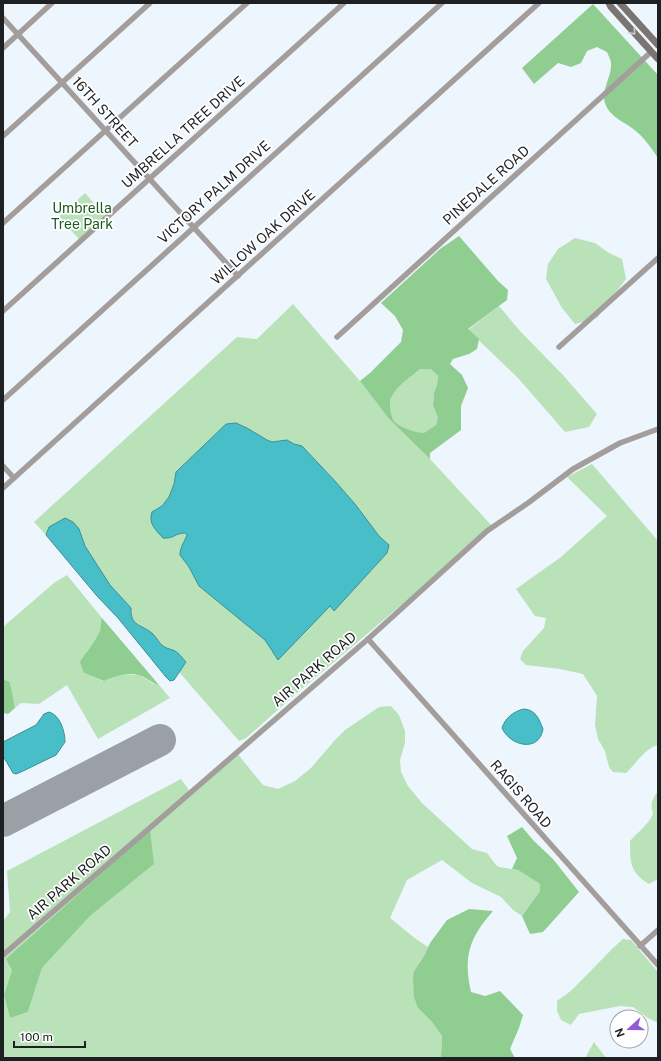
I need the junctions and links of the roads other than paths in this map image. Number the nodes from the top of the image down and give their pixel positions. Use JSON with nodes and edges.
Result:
{"nodes":[{"id":1,"x":52,"y":3,"type":"edge"},
{"id":2,"x":150,"y":3,"type":"edge"},
{"id":3,"x":247,"y":3,"type":"edge"},
{"id":4,"x":344,"y":3,"type":"edge"},
{"id":5,"x":442,"y":3,"type":"edge"},
{"id":6,"x":539,"y":3,"type":"edge"},
{"id":7,"x":609,"y":3,"type":"edge"},
{"id":8,"x":620,"y":3,"type":"edge"},
{"id":9,"x":3,"y":18,"type":"edge"},
{"id":10,"x":18,"y":34,"type":"junction"},
{"id":11,"x":658,"y":45,"type":"edge"},
{"id":12,"x":3,"y":48,"type":"edge"},
{"id":13,"x":651,"y":52,"type":"junction"},
{"id":14,"x":658,"y":59,"type":"edge"},
{"id":15,"x":62,"y":83,"type":"junction"},
{"id":16,"x":105,"y":131,"type":"junction"},
{"id":17,"x":3,"y":136,"type":"edge"},
{"id":18,"x":149,"y":179,"type":"junction"},
{"id":19,"x":3,"y":223,"type":"edge"},
{"id":20,"x":194,"y":228,"type":"junction"},
{"id":21,"x":658,"y":258,"type":"edge"},
{"id":22,"x":238,"y":276,"type":"junction"},
{"id":23,"x":3,"y":311,"type":"edge"},
{"id":24,"x":337,"y":336,"type":"dead end"},
{"id":25,"x":559,"y":347,"type":"dead end"},
{"id":26,"x":3,"y":400,"type":"edge"},
{"id":27,"x":658,"y":429,"type":"edge"},
{"id":28,"x":3,"y":466,"type":"edge"},
{"id":29,"x":14,"y":478,"type":"junction"},
{"id":30,"x":3,"y":488,"type":"edge"},
{"id":31,"x":368,"y":638,"type":"junction"},
{"id":32,"x":658,"y":930,"type":"edge"},
{"id":33,"x":640,"y":946,"type":"junction"},
{"id":34,"x":3,"y":955,"type":"edge"},
{"id":35,"x":658,"y":965,"type":"edge"}],
"edges":[{"from":1,"to":10,"type":"street"},
{"from":2,"to":15,"type":"street"},
{"from":3,"to":16,"type":"street"},
{"from":4,"to":18,"type":"street","name":"UMBRELLA TREE DRIVE"},
{"from":5,"to":20,"type":"street","name":"VICTORY PALM DRIVE"},
{"from":6,"to":22,"type":"street","name":"WILLOW OAK DRIVE"},
{"from":7,"to":13,"type":"main road","one_way":true},
{"from":8,"to":11,"type":"main road"},
{"from":9,"to":10,"type":"street","name":"16TH STREET"},
{"from":10,"to":12,"type":"street"},
{"from":10,"to":15,"type":"street","name":"16TH STREET"},
{"from":13,"to":14,"type":"main road"},
{"from":13,"to":24,"type":"street","name":"PINEDALE ROAD"},
{"from":15,"to":16,"type":"street","name":"16TH STREET"},
{"from":15,"to":17,"type":"street"},
{"from":16,"to":18,"type":"street","name":"16TH STREET"},
{"from":16,"to":19,"type":"street"},
{"from":18,"to":20,"type":"street","name":"16TH STREET"},
{"from":18,"to":23,"type":"street","name":"UMBRELLA TREE DRIVE"},
{"from":20,"to":22,"type":"street","name":"16TH STREET"},
{"from":20,"to":26,"type":"street","name":"VICTORY PALM DRIVE"},
{"from":21,"to":25,"type":"street"},
{"from":22,"to":29,"type":"street","name":"WILLOW OAK DRIVE"},
{"from":27,"to":31,"type":"street","name":"AIR PARK ROAD"},
{"from":28,"to":29,"type":"street"},
{"from":29,"to":30,"type":"street","name":"WILLOW OAK DRIVE"},
{"from":31,"to":33,"type":"street","name":"RAGIS ROAD"},
{"from":31,"to":34,"type":"street","name":"AIR PARK ROAD"},
{"from":32,"to":33,"type":"street"},
{"from":33,"to":35,"type":"street","name":"RAGIS ROAD"}]}
